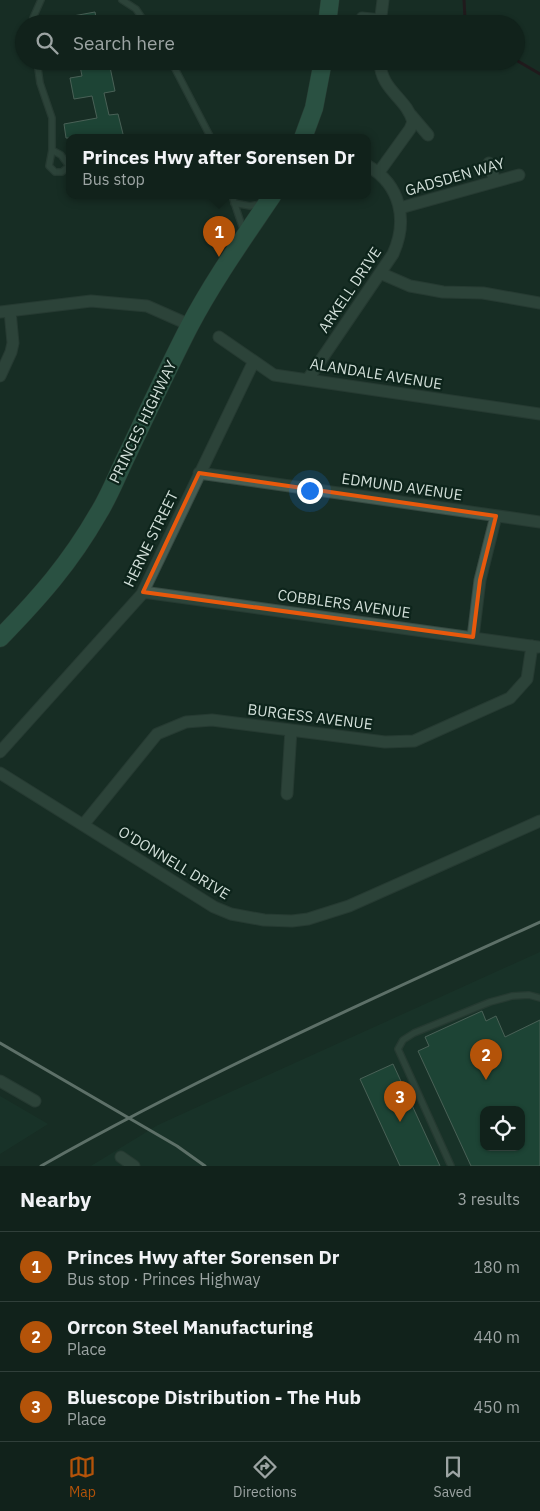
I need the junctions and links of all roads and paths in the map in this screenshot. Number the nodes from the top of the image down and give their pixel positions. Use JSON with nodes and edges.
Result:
{"nodes":[{"id":1,"x":41,"y":0,"type":"edge"},
{"id":2,"x":122,"y":0,"type":"edge"},
{"id":3,"x":330,"y":0,"type":"edge"},
{"id":4,"x":383,"y":0,"type":"edge"},
{"id":5,"x":34,"y":15,"type":"edge"},
{"id":6,"x":140,"y":15,"type":"edge"},
{"id":7,"x":328,"y":15,"type":"edge"},
{"id":8,"x":381,"y":15,"type":"edge"},
{"id":9,"x":38,"y":70,"type":"edge"},
{"id":10,"x":176,"y":70,"type":"edge"},
{"id":11,"x":320,"y":70,"type":"edge"},
{"id":12,"x":381,"y":70,"type":"edge"},
{"id":13,"x":411,"y":115,"type":"junction"},
{"id":14,"x":208,"y":134,"type":"edge"},
{"id":15,"x":304,"y":134,"type":"edge"},
{"id":16,"x":428,"y":135,"type":"dead end"},
{"id":17,"x":52,"y":150,"type":"dead end"},
{"id":18,"x":489,"y":163,"type":"dead end"},
{"id":19,"x":371,"y":168,"type":"edge"},
{"id":20,"x":379,"y":172,"type":"junction"},
{"id":21,"x":519,"y":175,"type":"dead end"},
{"id":22,"x":495,"y":182,"type":"junction"},
{"id":23,"x":233,"y":199,"type":"edge"},
{"id":24,"x":269,"y":199,"type":"edge"},
{"id":25,"x":234,"y":203,"type":"junction"},
{"id":26,"x":400,"y":208,"type":"junction"},
{"id":27,"x":246,"y":235,"type":"junction"},
{"id":28,"x":380,"y":273,"type":"junction"},
{"id":29,"x":540,"y":303,"type":"edge"},
{"id":30,"x":5,"y":311,"type":"edge"},
{"id":31,"x":190,"y":325,"type":"junction"},
{"id":32,"x":219,"y":337,"type":"dead end"},
{"id":33,"x":254,"y":361,"type":"junction"},
{"id":34,"x":0,"y":376,"type":"edge"},
{"id":35,"x":308,"y":379,"type":"junction"},
{"id":36,"x":540,"y":414,"type":"edge"},
{"id":37,"x":199,"y":473,"type":"junction"},
{"id":38,"x":496,"y":516,"type":"junction"},
{"id":39,"x":540,"y":522,"type":"edge"},
{"id":40,"x":143,"y":592,"type":"junction"},
{"id":41,"x":473,"y":637,"type":"junction"},
{"id":42,"x":0,"y":638,"type":"edge"},
{"id":43,"x":536,"y":646,"type":"edge"},
{"id":44,"x":291,"y":730,"type":"junction"},
{"id":45,"x":0,"y":752,"type":"edge"},
{"id":46,"x":0,"y":773,"type":"edge"},
{"id":47,"x":287,"y":794,"type":"dead end"},
{"id":48,"x":540,"y":821,"type":"edge"},
{"id":49,"x":83,"y":825,"type":"junction"},
{"id":50,"x":540,"y":998,"type":"edge"},
{"id":51,"x":0,"y":1081,"type":"edge"},
{"id":52,"x":35,"y":1101,"type":"dead end"},
{"id":53,"x":121,"y":1157,"type":"dead end"},
{"id":54,"x":134,"y":1166,"type":"edge"},
{"id":55,"x":451,"y":1166,"type":"edge"}],
"edges":[{"from":1,"to":5,"type":"lane"},
{"from":2,"to":6,"type":"lane"},
{"from":3,"to":7,"type":"main road"},
{"from":4,"to":8,"type":"street"},
{"from":9,"to":17,"type":"lane"},
{"from":10,"to":14,"type":"lane"},
{"from":11,"to":15,"type":"main road"},
{"from":12,"to":13,"type":"street"},
{"from":13,"to":16,"type":"street"},
{"from":13,"to":20,"type":"street"},
{"from":18,"to":22,"type":"street"},
{"from":19,"to":20,"type":"street","name":"ARKELL DRIVE"},
{"from":20,"to":26,"type":"street","name":"ARKELL DRIVE"},
{"from":21,"to":22,"type":"street","name":"GADSDEN WAY"},
{"from":22,"to":26,"type":"street","name":"GADSDEN WAY"},
{"from":23,"to":25,"type":"lane"},
{"from":24,"to":25,"type":"lane"},
{"from":24,"to":27,"type":"main road","name":"PRINCES HIGHWAY"},
{"from":25,"to":27,"type":"lane"},
{"from":26,"to":28,"type":"street","name":"ARKELL DRIVE"},
{"from":27,"to":31,"type":"main road","name":"PRINCES HIGHWAY"},
{"from":28,"to":29,"type":"street"},
{"from":28,"to":35,"type":"street","name":"ARKELL DRIVE"},
{"from":30,"to":31,"type":"street"},
{"from":30,"to":34,"type":"street"},
{"from":31,"to":42,"type":"main road","name":"PRINCES HIGHWAY"},
{"from":32,"to":33,"type":"street","name":"ALANDALE AVENUE"},
{"from":33,"to":35,"type":"street","name":"ALANDALE AVENUE"},
{"from":33,"to":37,"type":"street","name":"HERNE STREET"},
{"from":35,"to":36,"type":"street","name":"ALANDALE AVENUE"},
{"from":37,"to":38,"type":"street","name":"EDMUND AVENUE"},
{"from":37,"to":40,"type":"street","name":"HERNE STREET"},
{"from":38,"to":39,"type":"street","name":"EDMUND AVENUE"},
{"from":38,"to":41,"type":"street"},
{"from":40,"to":41,"type":"street","name":"COBBLERS AVENUE"},
{"from":40,"to":45,"type":"street","name":"HERNE STREET"},
{"from":41,"to":43,"type":"street","name":"COBBLERS AVENUE"},
{"from":43,"to":44,"type":"street","name":"BURGESS AVENUE"},
{"from":44,"to":47,"type":"street"},
{"from":44,"to":49,"type":"street","name":"BURGESS AVENUE"},
{"from":46,"to":49,"type":"street","name":"O'DONNELL DRIVE"},
{"from":48,"to":49,"type":"street","name":"O'DONNELL DRIVE"},
{"from":50,"to":55,"type":"lane"},
{"from":51,"to":52,"type":"street"},
{"from":53,"to":54,"type":"street"}]}
